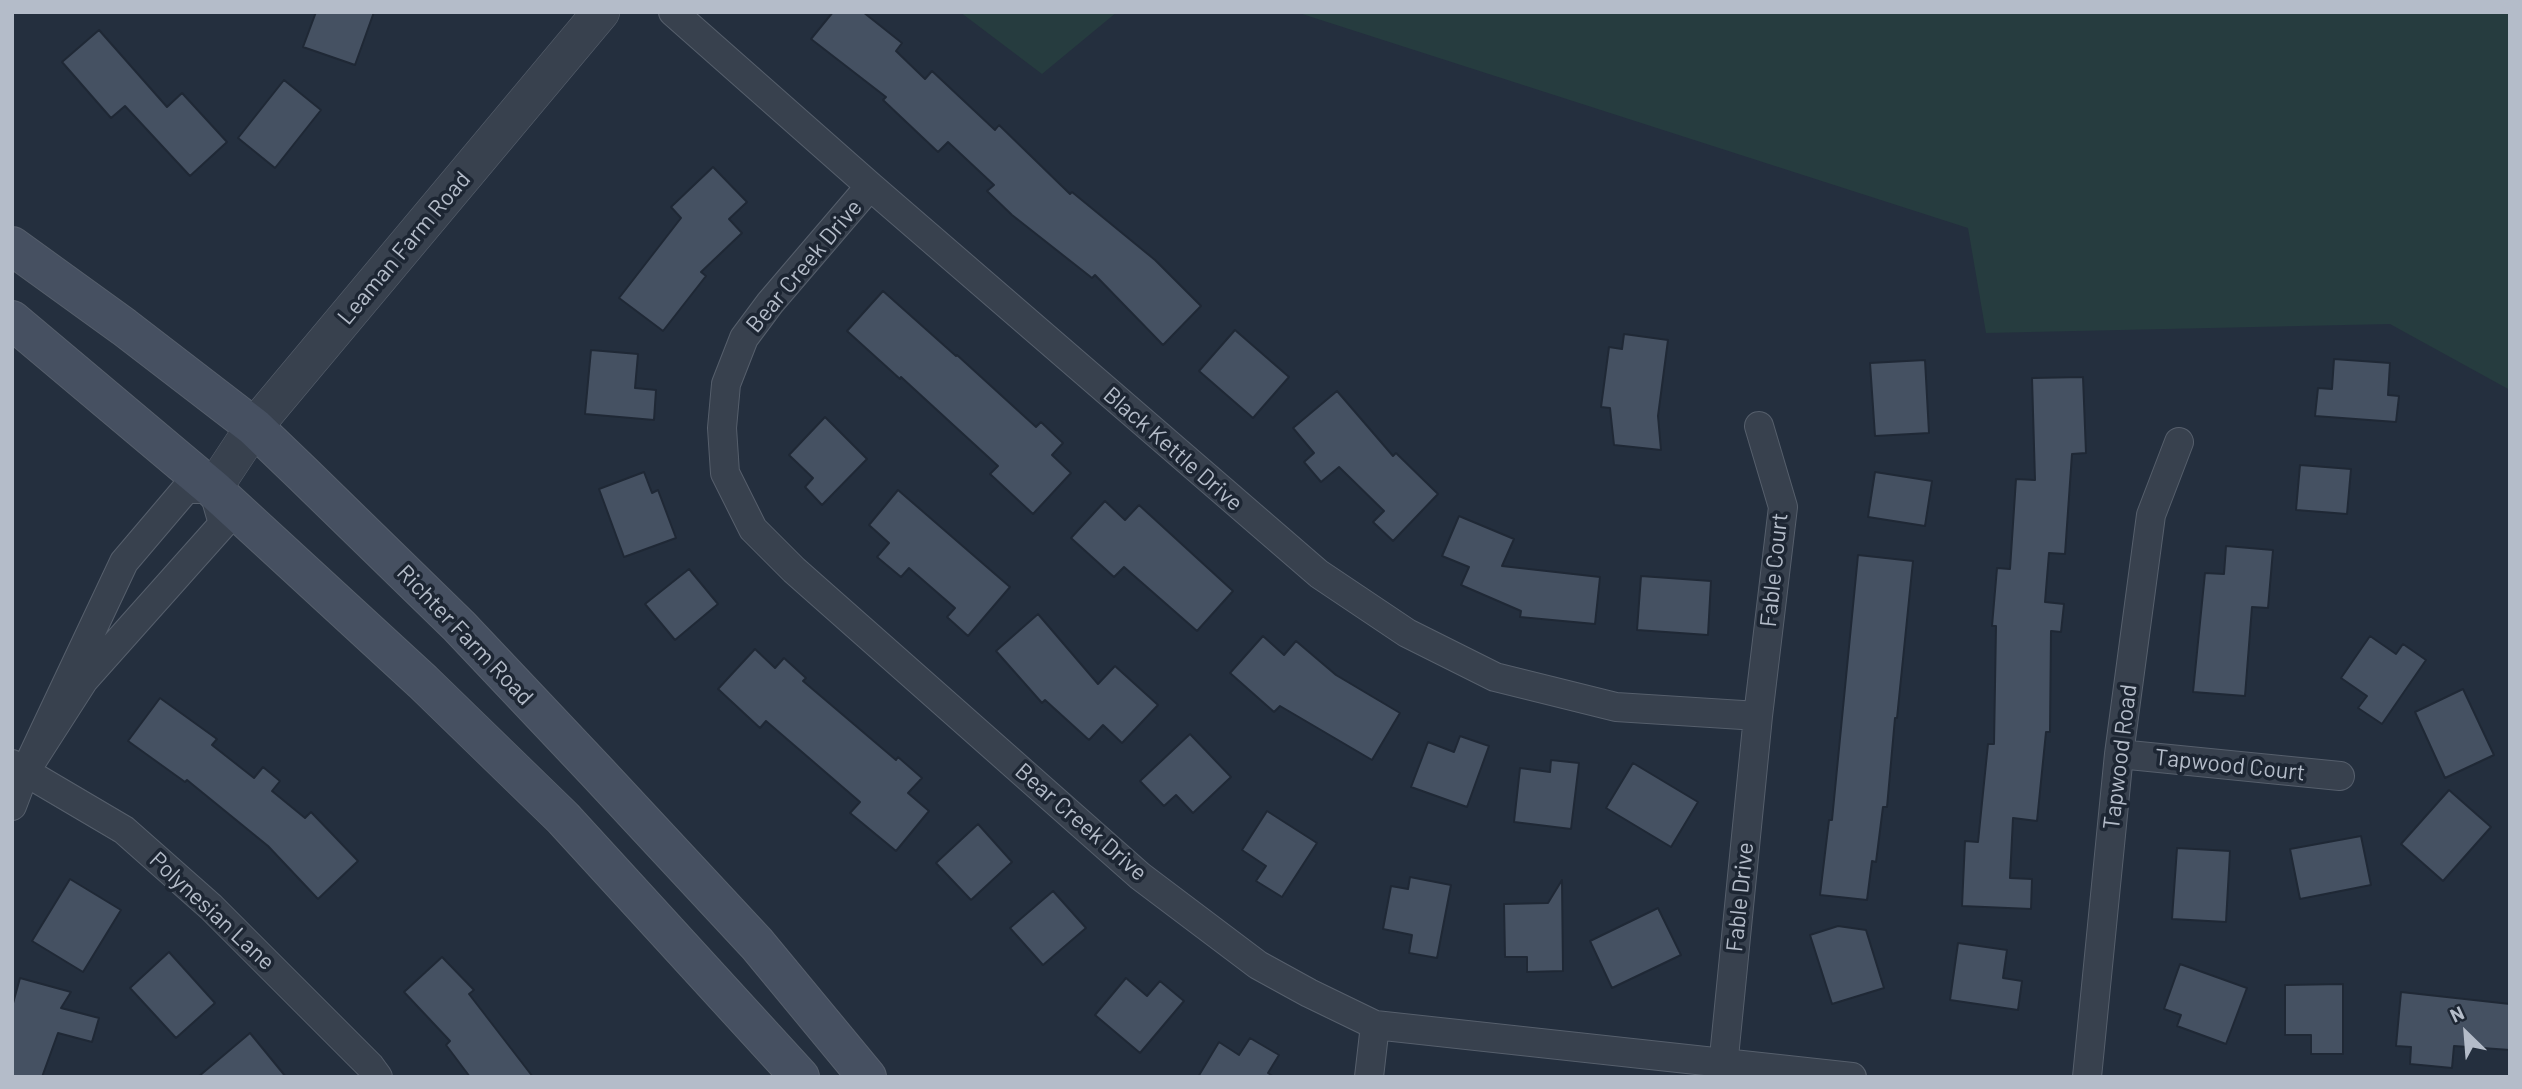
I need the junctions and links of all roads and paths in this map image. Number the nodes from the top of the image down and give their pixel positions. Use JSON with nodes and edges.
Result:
{"nodes":[{"id":1,"x":601,"y":12,"type":"edge"},
{"id":2,"x":673,"y":12,"type":"edge"},
{"id":3,"x":870,"y":186,"type":"junction"},
{"id":4,"x":12,"y":246,"type":"edge"},
{"id":5,"x":12,"y":320,"type":"edge"},
{"id":6,"x":1759,"y":426,"type":"dead end"},
{"id":7,"x":254,"y":427,"type":"junction"},
{"id":8,"x":2179,"y":442,"type":"dead end"},
{"id":9,"x":213,"y":489,"type":"junction"},
{"id":10,"x":1758,"y":716,"type":"junction"},
{"id":11,"x":2119,"y":754,"type":"junction"},
{"id":12,"x":19,"y":768,"type":"edge"},
{"id":13,"x":2340,"y":776,"type":"dead end"},
{"id":14,"x":12,"y":806,"type":"edge"},
{"id":15,"x":1376,"y":1025,"type":"junction"},
{"id":16,"x":1723,"y":1069,"type":"edge"},
{"id":17,"x":378,"y":1077,"type":"edge"},
{"id":18,"x":800,"y":1077,"type":"edge"},
{"id":19,"x":867,"y":1077,"type":"edge"},
{"id":20,"x":1369,"y":1077,"type":"edge"},
{"id":21,"x":1852,"y":1077,"type":"edge"},
{"id":22,"x":2087,"y":1077,"type":"edge"}],
"edges":[{"from":1,"to":7,"type":"street","name":"Leaman Farm Road"},
{"from":2,"to":3,"type":"street","name":"Black Kettle Drive"},
{"from":3,"to":10,"type":"street","name":"Black Kettle Drive"},
{"from":3,"to":15,"type":"street","name":"Bear Creek Drive"},
{"from":4,"to":7,"type":"main road","name":"Richter Farm Road"},
{"from":5,"to":9,"type":"main road"},
{"from":6,"to":10,"type":"street","name":"Fable Court"},
{"from":7,"to":9,"type":"street","name":"Leaman Farm Road"},
{"from":7,"to":19,"type":"main road","name":"Richter Farm Road"},
{"from":8,"to":11,"type":"street","name":"Tapwood Road"},
{"from":9,"to":12,"type":"street"},
{"from":9,"to":12,"type":"street"},
{"from":9,"to":18,"type":"main road"},
{"from":10,"to":16,"type":"street","name":"Fable Drive"},
{"from":11,"to":13,"type":"street","name":"Tapwood Court"},
{"from":11,"to":22,"type":"street","name":"Tapwood Road"},
{"from":12,"to":14,"type":"street"},
{"from":12,"to":17,"type":"street","name":"Polynesian Lane"},
{"from":15,"to":16,"type":"street","name":"Bear Creek Drive"},
{"from":15,"to":20,"type":"street"},
{"from":16,"to":21,"type":"street","name":"Bear Creek Drive"}]}
